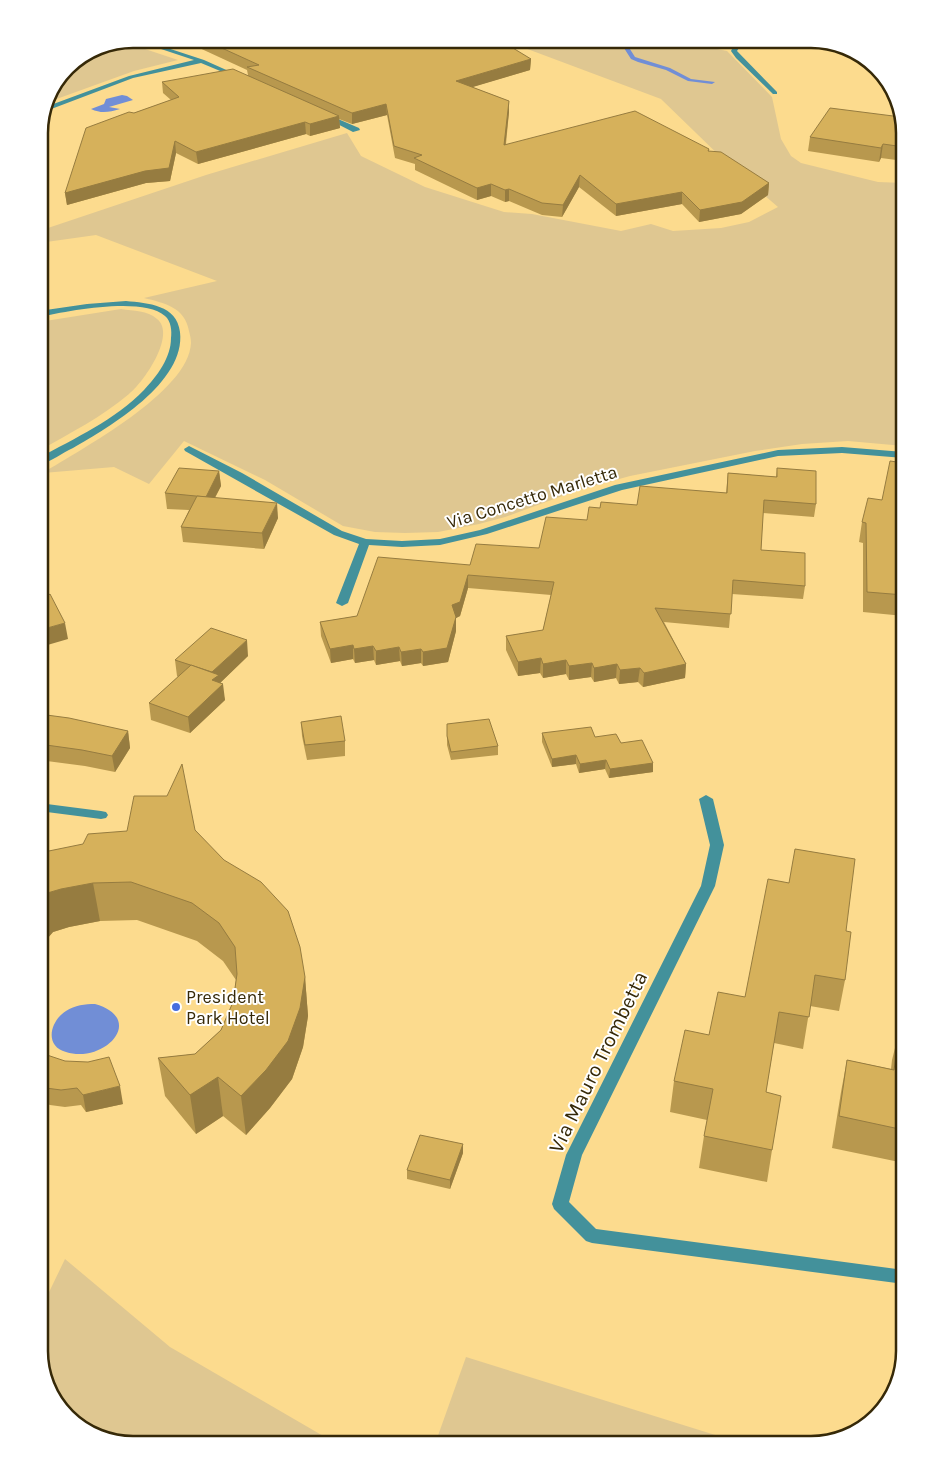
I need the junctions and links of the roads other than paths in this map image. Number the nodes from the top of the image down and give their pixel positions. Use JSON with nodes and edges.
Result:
{"nodes":[{"id":1,"x":162,"y":48,"type":"edge"},
{"id":2,"x":736,"y":48,"type":"edge"},
{"id":3,"x":202,"y":61,"type":"junction"},
{"id":4,"x":247,"y":80,"type":"edge"},
{"id":5,"x":775,"y":93,"type":"dead end"},
{"id":6,"x":52,"y":107,"type":"edge"},
{"id":7,"x":318,"y":112,"type":"edge"},
{"id":8,"x":356,"y":130,"type":"dead end"},
{"id":9,"x":48,"y":312,"type":"edge"},
{"id":10,"x":188,"y":449,"type":"dead end"},
{"id":11,"x":896,"y":454,"type":"edge"},
{"id":12,"x":48,"y":457,"type":"edge"},
{"id":13,"x":365,"y":542,"type":"junction"},
{"id":14,"x":342,"y":603,"type":"dead end"},
{"id":15,"x":706,"y":799,"type":"dead end"},
{"id":16,"x":48,"y":807,"type":"edge"},
{"id":17,"x":101,"y":815,"type":"dead end"},
{"id":18,"x":896,"y":1276,"type":"edge"}],
"edges":[{"from":1,"to":3,"type":"street"},
{"from":2,"to":5,"type":"street"},
{"from":3,"to":4,"type":"street"},
{"from":3,"to":6,"type":"street"},
{"from":7,"to":8,"type":"street"},
{"from":9,"to":12,"type":"street"},
{"from":10,"to":13,"type":"street","name":"Via Concetto Marletta"},
{"from":11,"to":13,"type":"street","name":"Via Concetto Marletta"},
{"from":13,"to":14,"type":"street"},
{"from":15,"to":18,"type":"street","name":"Via Mauro Trombetta"},
{"from":16,"to":17,"type":"street"}]}
